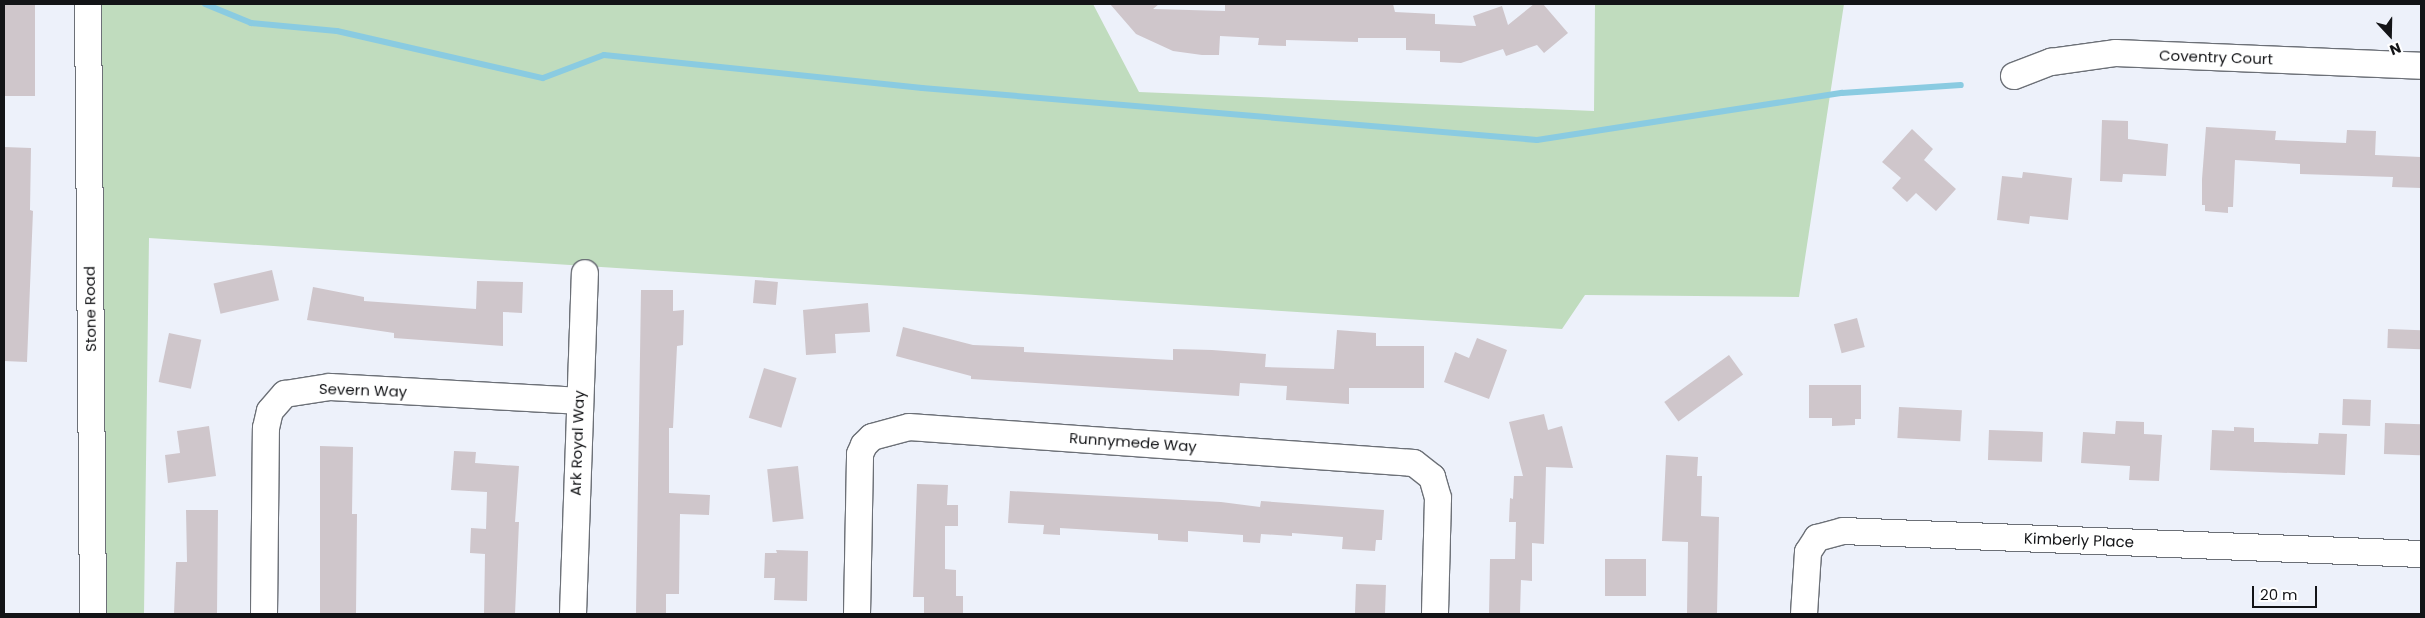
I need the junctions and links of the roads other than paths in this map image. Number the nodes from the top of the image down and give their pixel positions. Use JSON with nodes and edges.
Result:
{"nodes":[{"id":1,"x":88,"y":4,"type":"edge"},
{"id":2,"x":2421,"y":66,"type":"edge"},
{"id":3,"x":2014,"y":76,"type":"dead end"},
{"id":4,"x":585,"y":273,"type":"dead end"},
{"id":5,"x":578,"y":401,"type":"junction"},
{"id":6,"x":2421,"y":554,"type":"edge"},
{"id":7,"x":93,"y":614,"type":"edge"},
{"id":8,"x":264,"y":614,"type":"edge"},
{"id":9,"x":573,"y":614,"type":"edge"},
{"id":10,"x":857,"y":614,"type":"edge"},
{"id":11,"x":1435,"y":614,"type":"edge"},
{"id":12,"x":1804,"y":614,"type":"edge"}],
"edges":[{"from":1,"to":7,"type":"street","name":"Stone Road"},
{"from":2,"to":3,"type":"street","name":"Coventry Court"},
{"from":4,"to":5,"type":"street","name":"Ark Royal Way"},
{"from":5,"to":8,"type":"street","name":"Severn Way"},
{"from":5,"to":9,"type":"street","name":"Ark Royal Way"},
{"from":6,"to":12,"type":"street","name":"Kimberly Place"},
{"from":10,"to":11,"type":"street","name":"Runnymede Way"}]}
